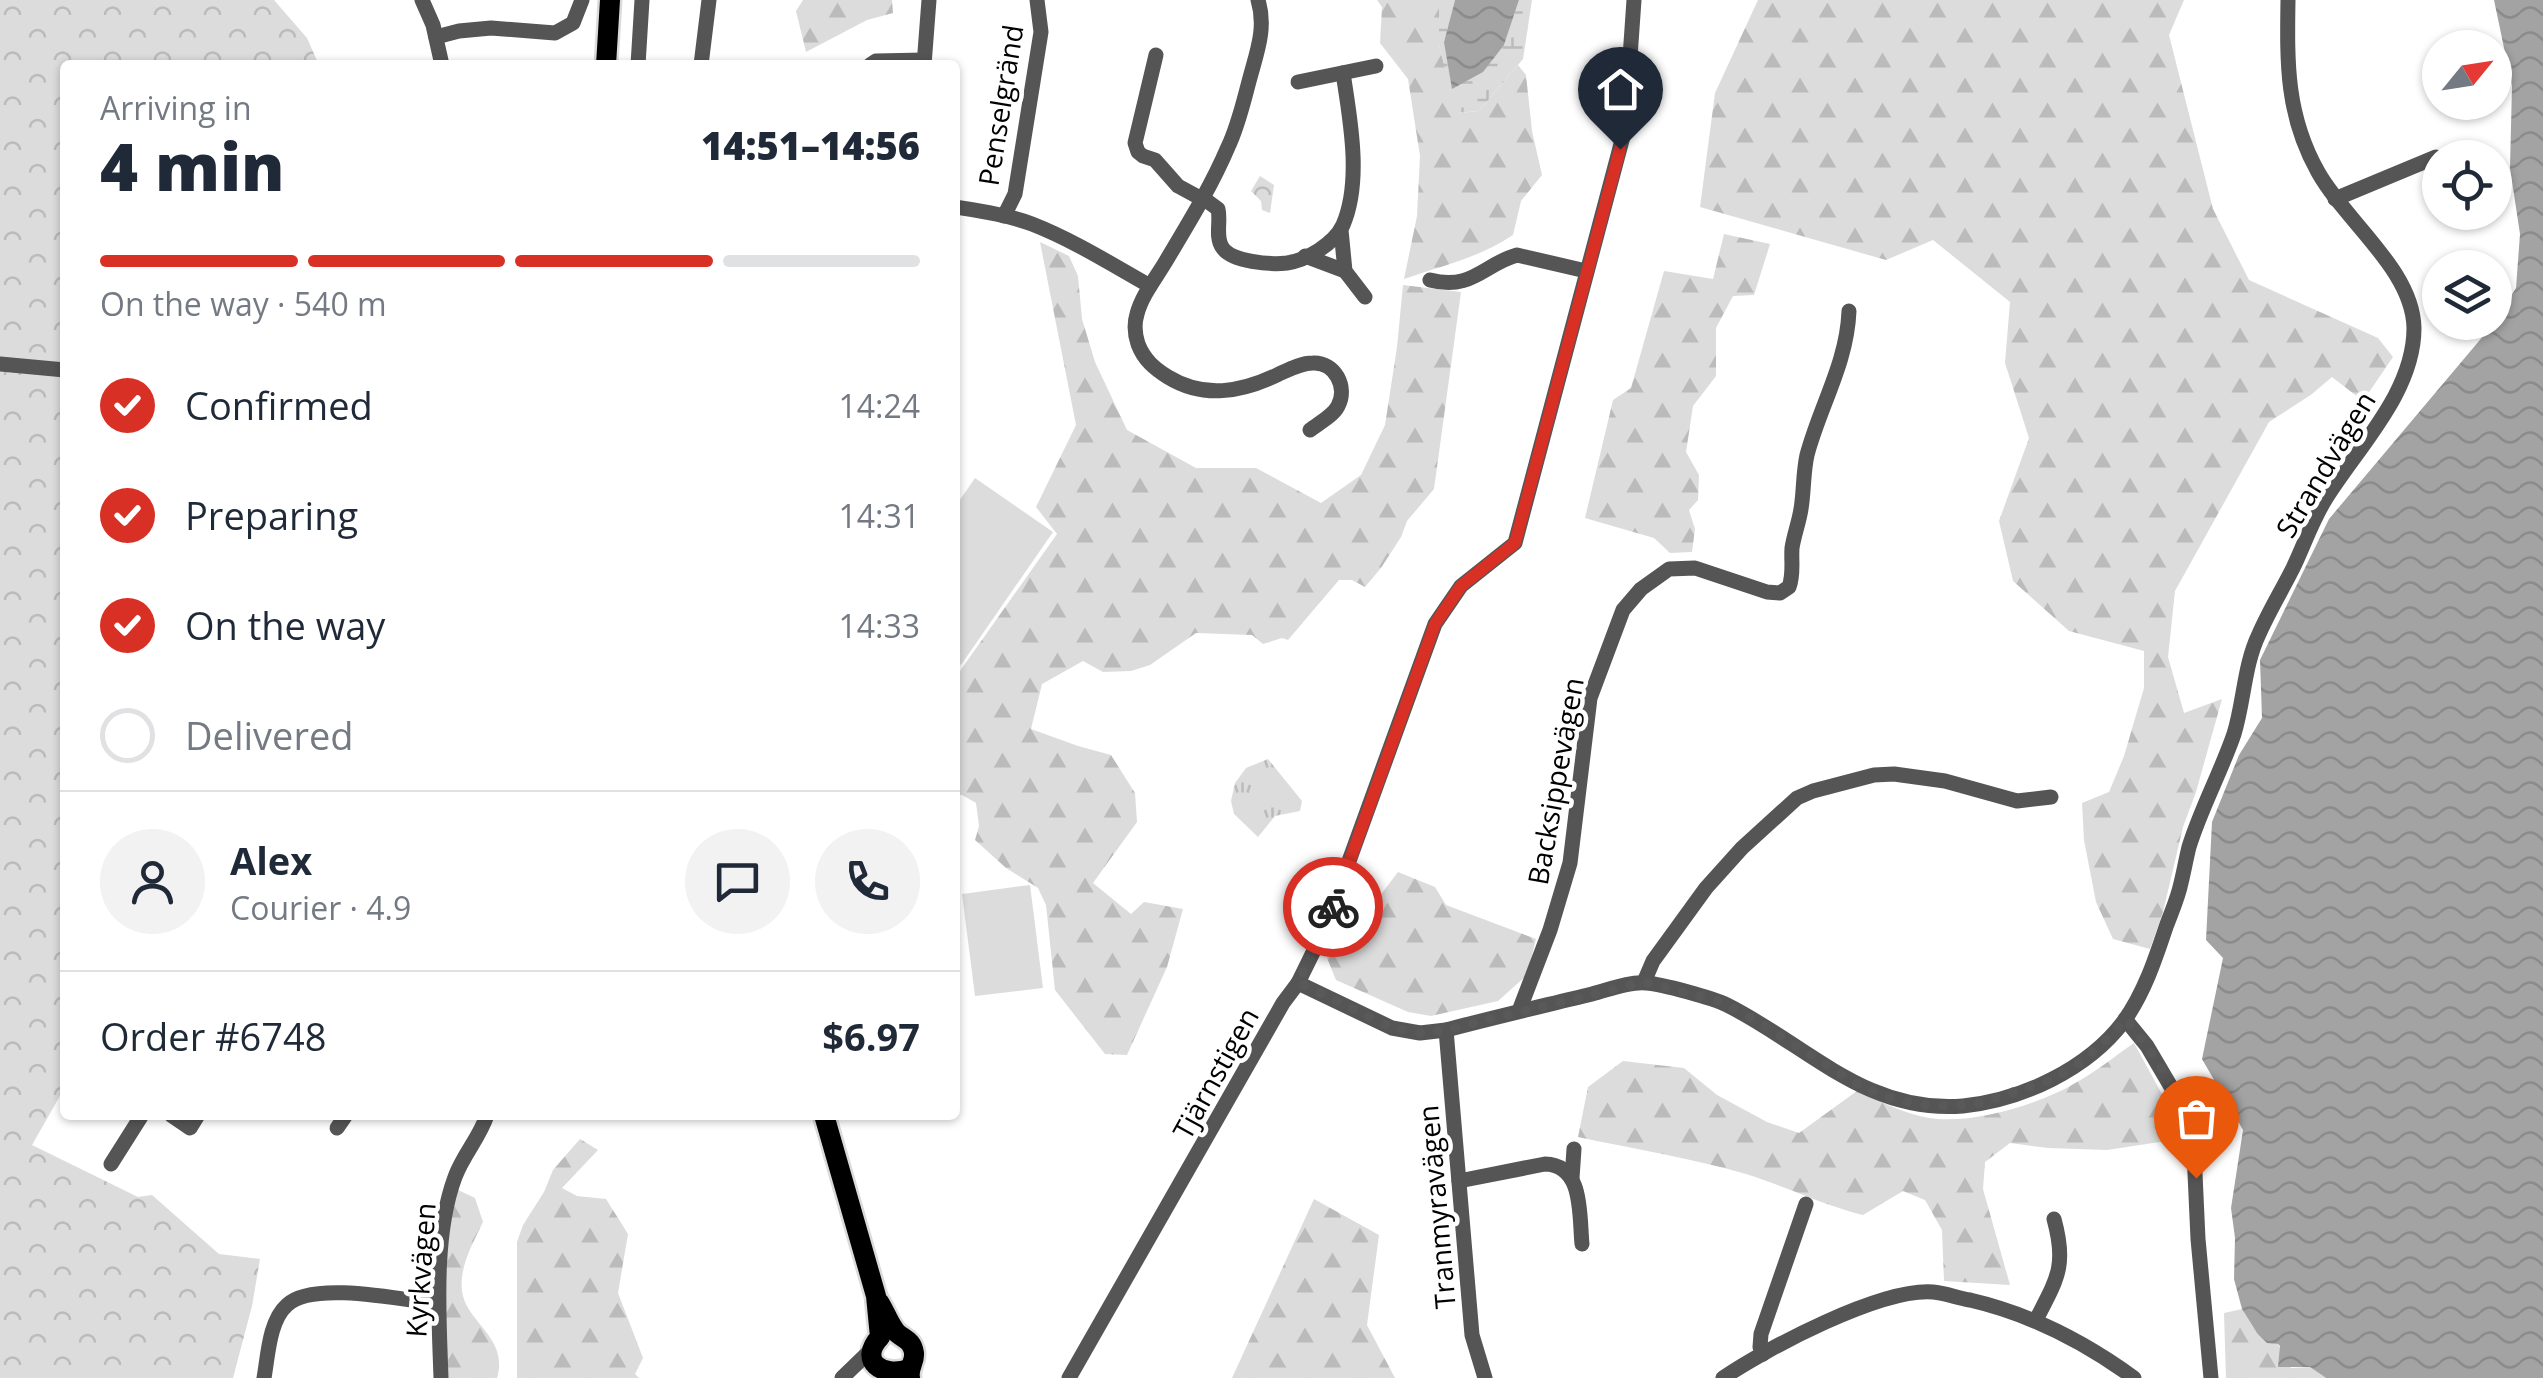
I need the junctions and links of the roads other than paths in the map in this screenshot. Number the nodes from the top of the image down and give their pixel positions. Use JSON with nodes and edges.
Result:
{"nodes":[{"id":1,"x":422,"y":0,"type":"edge"},
{"id":2,"x":582,"y":0,"type":"edge"},
{"id":3,"x":610,"y":0,"type":"edge"},
{"id":4,"x":642,"y":0,"type":"edge"},
{"id":5,"x":709,"y":0,"type":"edge"},
{"id":6,"x":929,"y":0,"type":"edge"},
{"id":7,"x":1037,"y":0,"type":"edge"},
{"id":8,"x":1258,"y":0,"type":"edge"},
{"id":9,"x":1634,"y":0,"type":"edge"},
{"id":10,"x":2288,"y":0,"type":"edge"},
{"id":11,"x":436,"y":37,"type":"junction"},
{"id":12,"x":1156,"y":55,"type":"dead end"},
{"id":13,"x":441,"y":60,"type":"edge"},
{"id":14,"x":606,"y":60,"type":"edge"},
{"id":15,"x":638,"y":60,"type":"edge"},
{"id":16,"x":702,"y":60,"type":"edge"},
{"id":17,"x":924,"y":60,"type":"edge"},
{"id":18,"x":1376,"y":66,"type":"dead end"},
{"id":19,"x":1343,"y":73,"type":"junction"},
{"id":20,"x":1298,"y":82,"type":"dead end"},
{"id":21,"x":2422,"y":163,"type":"edge"},
{"id":22,"x":1202,"y":198,"type":"junction"},
{"id":23,"x":2334,"y":199,"type":"junction"},
{"id":24,"x":960,"y":209,"type":"edge"},
{"id":25,"x":1004,"y":216,"type":"junction"},
{"id":26,"x":1341,"y":230,"type":"junction"},
{"id":27,"x":1305,"y":256,"type":"junction"},
{"id":28,"x":1345,"y":271,"type":"junction"},
{"id":29,"x":1586,"y":271,"type":"junction"},
{"id":30,"x":1430,"y":280,"type":"dead end"},
{"id":31,"x":1150,"y":286,"type":"junction"},
{"id":32,"x":1365,"y":296,"type":"dead end"},
{"id":33,"x":1848,"y":311,"type":"dead end"},
{"id":34,"x":0,"y":364,"type":"edge"},
{"id":35,"x":60,"y":370,"type":"edge"},
{"id":36,"x":1310,"y":430,"type":"dead end"},
{"id":37,"x":2052,"y":797,"type":"dead end"},
{"id":38,"x":1298,"y":982,"type":"junction"},
{"id":39,"x":1644,"y":982,"type":"junction"},
{"id":40,"x":1519,"y":1011,"type":"junction"},
{"id":41,"x":2125,"y":1019,"type":"junction"},
{"id":42,"x":1446,"y":1030,"type":"junction"},
{"id":43,"x":139,"y":1120,"type":"edge"},
{"id":44,"x":485,"y":1120,"type":"edge"},
{"id":45,"x":825,"y":1120,"type":"edge"},
{"id":46,"x":1574,"y":1150,"type":"dead end"},
{"id":47,"x":111,"y":1164,"type":"dead end"},
{"id":48,"x":1572,"y":1178,"type":"junction"},
{"id":49,"x":1459,"y":1181,"type":"junction"},
{"id":50,"x":1806,"y":1204,"type":"dead end"},
{"id":51,"x":2054,"y":1219,"type":"dead end"},
{"id":52,"x":1582,"y":1244,"type":"dead end"},
{"id":53,"x":438,"y":1304,"type":"junction"},
{"id":54,"x":2036,"y":1320,"type":"junction"},
{"id":55,"x":883,"y":1340,"type":"junction"},
{"id":56,"x":1763,"y":1354,"type":"junction"},
{"id":57,"x":1746,"y":1372,"type":"edge"},
{"id":58,"x":896,"y":1375,"type":"edge"},
{"id":59,"x":264,"y":1378,"type":"edge"},
{"id":60,"x":441,"y":1378,"type":"edge"},
{"id":61,"x":842,"y":1378,"type":"edge"},
{"id":62,"x":852,"y":1378,"type":"edge"},
{"id":63,"x":1069,"y":1378,"type":"edge"},
{"id":64,"x":1485,"y":1378,"type":"edge"},
{"id":65,"x":1723,"y":1378,"type":"edge"},
{"id":66,"x":2134,"y":1378,"type":"edge"},
{"id":67,"x":2211,"y":1378,"type":"edge"}],
"edges":[{"from":1,"to":11,"type":"street"},
{"from":2,"to":11,"type":"street"},
{"from":3,"to":14,"type":"main road"},
{"from":4,"to":15,"type":"street"},
{"from":5,"to":16,"type":"street"},
{"from":6,"to":17,"type":"street"},
{"from":7,"to":25,"type":"street","name":"Penselgränd"},
{"from":8,"to":22,"type":"street"},
{"from":9,"to":29,"type":"street","name":"Tjärnstigen"},
{"from":10,"to":23,"type":"street","name":"Strandvägen"},
{"from":11,"to":13,"type":"street"},
{"from":12,"to":22,"type":"street"},
{"from":18,"to":19,"type":"street"},
{"from":19,"to":20,"type":"street"},
{"from":19,"to":26,"type":"street"},
{"from":21,"to":23,"type":"street"},
{"from":22,"to":27,"type":"street"},
{"from":22,"to":31,"type":"street"},
{"from":23,"to":41,"type":"street","name":"Strandvägen"},
{"from":24,"to":25,"type":"street"},
{"from":25,"to":31,"type":"street"},
{"from":26,"to":27,"type":"street"},
{"from":26,"to":28,"type":"street"},
{"from":27,"to":28,"type":"street"},
{"from":28,"to":32,"type":"street"},
{"from":29,"to":30,"type":"street"},
{"from":29,"to":38,"type":"street","name":"Tjärnstigen"},
{"from":31,"to":36,"type":"street"},
{"from":33,"to":40,"type":"street","name":"Backsippevägen"},
{"from":34,"to":35,"type":"street"},
{"from":37,"to":39,"type":"street"},
{"from":38,"to":42,"type":"street"},
{"from":38,"to":63,"type":"street","name":"Tjärnstigen"},
{"from":39,"to":40,"type":"street"},
{"from":39,"to":41,"type":"street","name":"Strandvägen"},
{"from":40,"to":42,"type":"street"},
{"from":41,"to":67,"type":"street"},
{"from":42,"to":49,"type":"street","name":"Tranmyravägen"},
{"from":43,"to":47,"type":"street"},
{"from":44,"to":53,"type":"street","name":"Kyrkvägen"},
{"from":45,"to":55,"type":"main road"},
{"from":46,"to":48,"type":"street"},
{"from":48,"to":49,"type":"street"},
{"from":48,"to":52,"type":"street"},
{"from":49,"to":64,"type":"street","name":"Tranmyravägen"},
{"from":50,"to":56,"type":"street"},
{"from":51,"to":54,"type":"street"},
{"from":53,"to":59,"type":"street"},
{"from":53,"to":60,"type":"street","name":"Kyrkvägen"},
{"from":54,"to":56,"type":"street"},
{"from":54,"to":66,"type":"street"},
{"from":55,"to":58,"type":"main road"},
{"from":55,"to":58,"type":"main road"},
{"from":55,"to":61,"type":"street"},
{"from":56,"to":57,"type":"street"},
{"from":57,"to":65,"type":"street"},
{"from":58,"to":62,"type":"street"}]}
